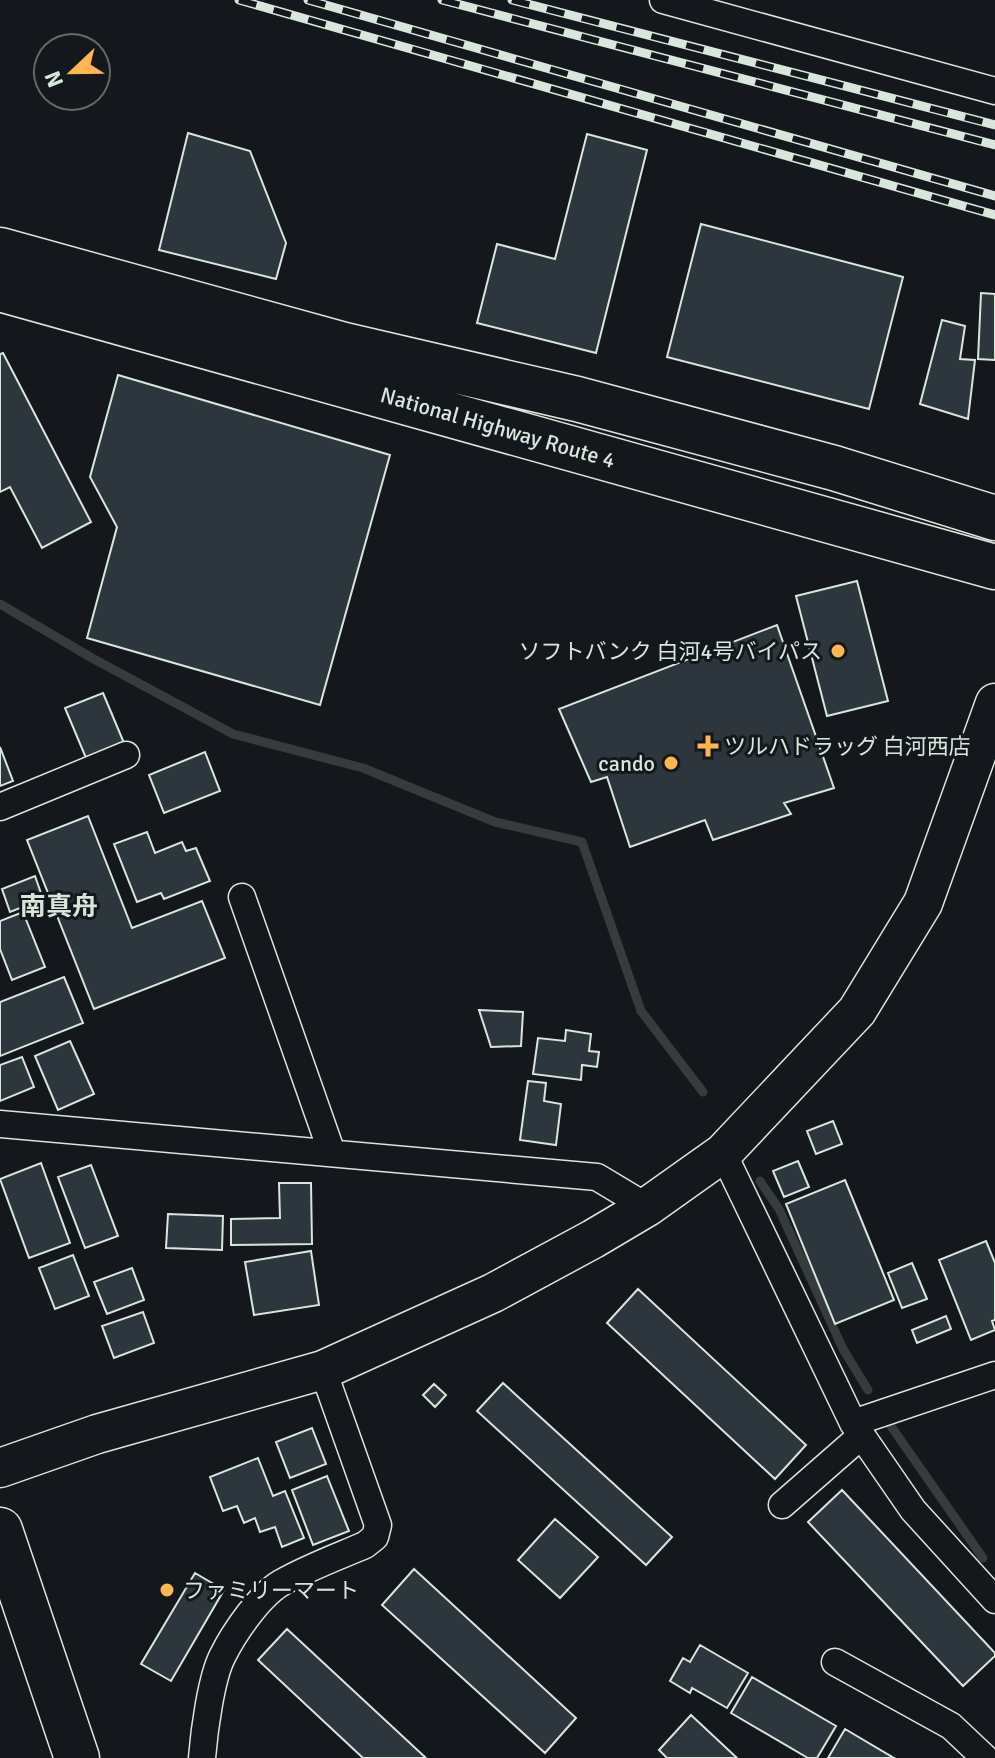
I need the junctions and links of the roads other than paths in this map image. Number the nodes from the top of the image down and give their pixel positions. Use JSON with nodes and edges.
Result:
{"nodes":[{"id":1,"x":663,"y":0,"type":"edge"},
{"id":2,"x":995,"y":91,"type":"edge"},
{"id":3,"x":0,"y":250,"type":"edge"},
{"id":4,"x":0,"y":289,"type":"edge"},
{"id":5,"x":995,"y":518,"type":"edge"},
{"id":6,"x":995,"y":567,"type":"edge"},
{"id":7,"x":995,"y":703,"type":"edge"},
{"id":8,"x":126,"y":755,"type":"dead end"},
{"id":9,"x":0,"y":807,"type":"edge"},
{"id":10,"x":242,"y":897,"type":"dead end"},
{"id":11,"x":0,"y":1124,"type":"edge"},
{"id":12,"x":332,"y":1153,"type":"junction"},
{"id":13,"x":723,"y":1153,"type":"junction"},
{"id":14,"x":647,"y":1207,"type":"junction"},
{"id":15,"x":323,"y":1370,"type":"junction"},
{"id":16,"x":995,"y":1375,"type":"edge"},
{"id":17,"x":858,"y":1429,"type":"junction"},
{"id":18,"x":0,"y":1468,"type":"edge"},
{"id":19,"x":782,"y":1505,"type":"dead end"},
{"id":20,"x":0,"y":1530,"type":"edge"},
{"id":21,"x":995,"y":1600,"type":"edge"},
{"id":22,"x":835,"y":1662,"type":"dead end"},
{"id":23,"x":77,"y":1758,"type":"edge"},
{"id":24,"x":202,"y":1758,"type":"edge"},
{"id":25,"x":985,"y":1758,"type":"edge"}],
"edges":[{"from":1,"to":2,"type":"street"},
{"from":3,"to":5,"type":"highway","name":"National Highway Route 4"},
{"from":4,"to":6,"type":"highway","name":"National Highway Route 4"},
{"from":7,"to":13,"type":"street"},
{"from":8,"to":9,"type":"street"},
{"from":10,"to":12,"type":"street"},
{"from":11,"to":12,"type":"street"},
{"from":12,"to":14,"type":"street"},
{"from":13,"to":14,"type":"street"},
{"from":13,"to":17,"type":"street"},
{"from":14,"to":15,"type":"street"},
{"from":15,"to":18,"type":"street"},
{"from":15,"to":24,"type":"street"},
{"from":16,"to":17,"type":"street"},
{"from":17,"to":19,"type":"street"},
{"from":17,"to":21,"type":"street"},
{"from":20,"to":23,"type":"highway"},
{"from":22,"to":25,"type":"street"}]}
